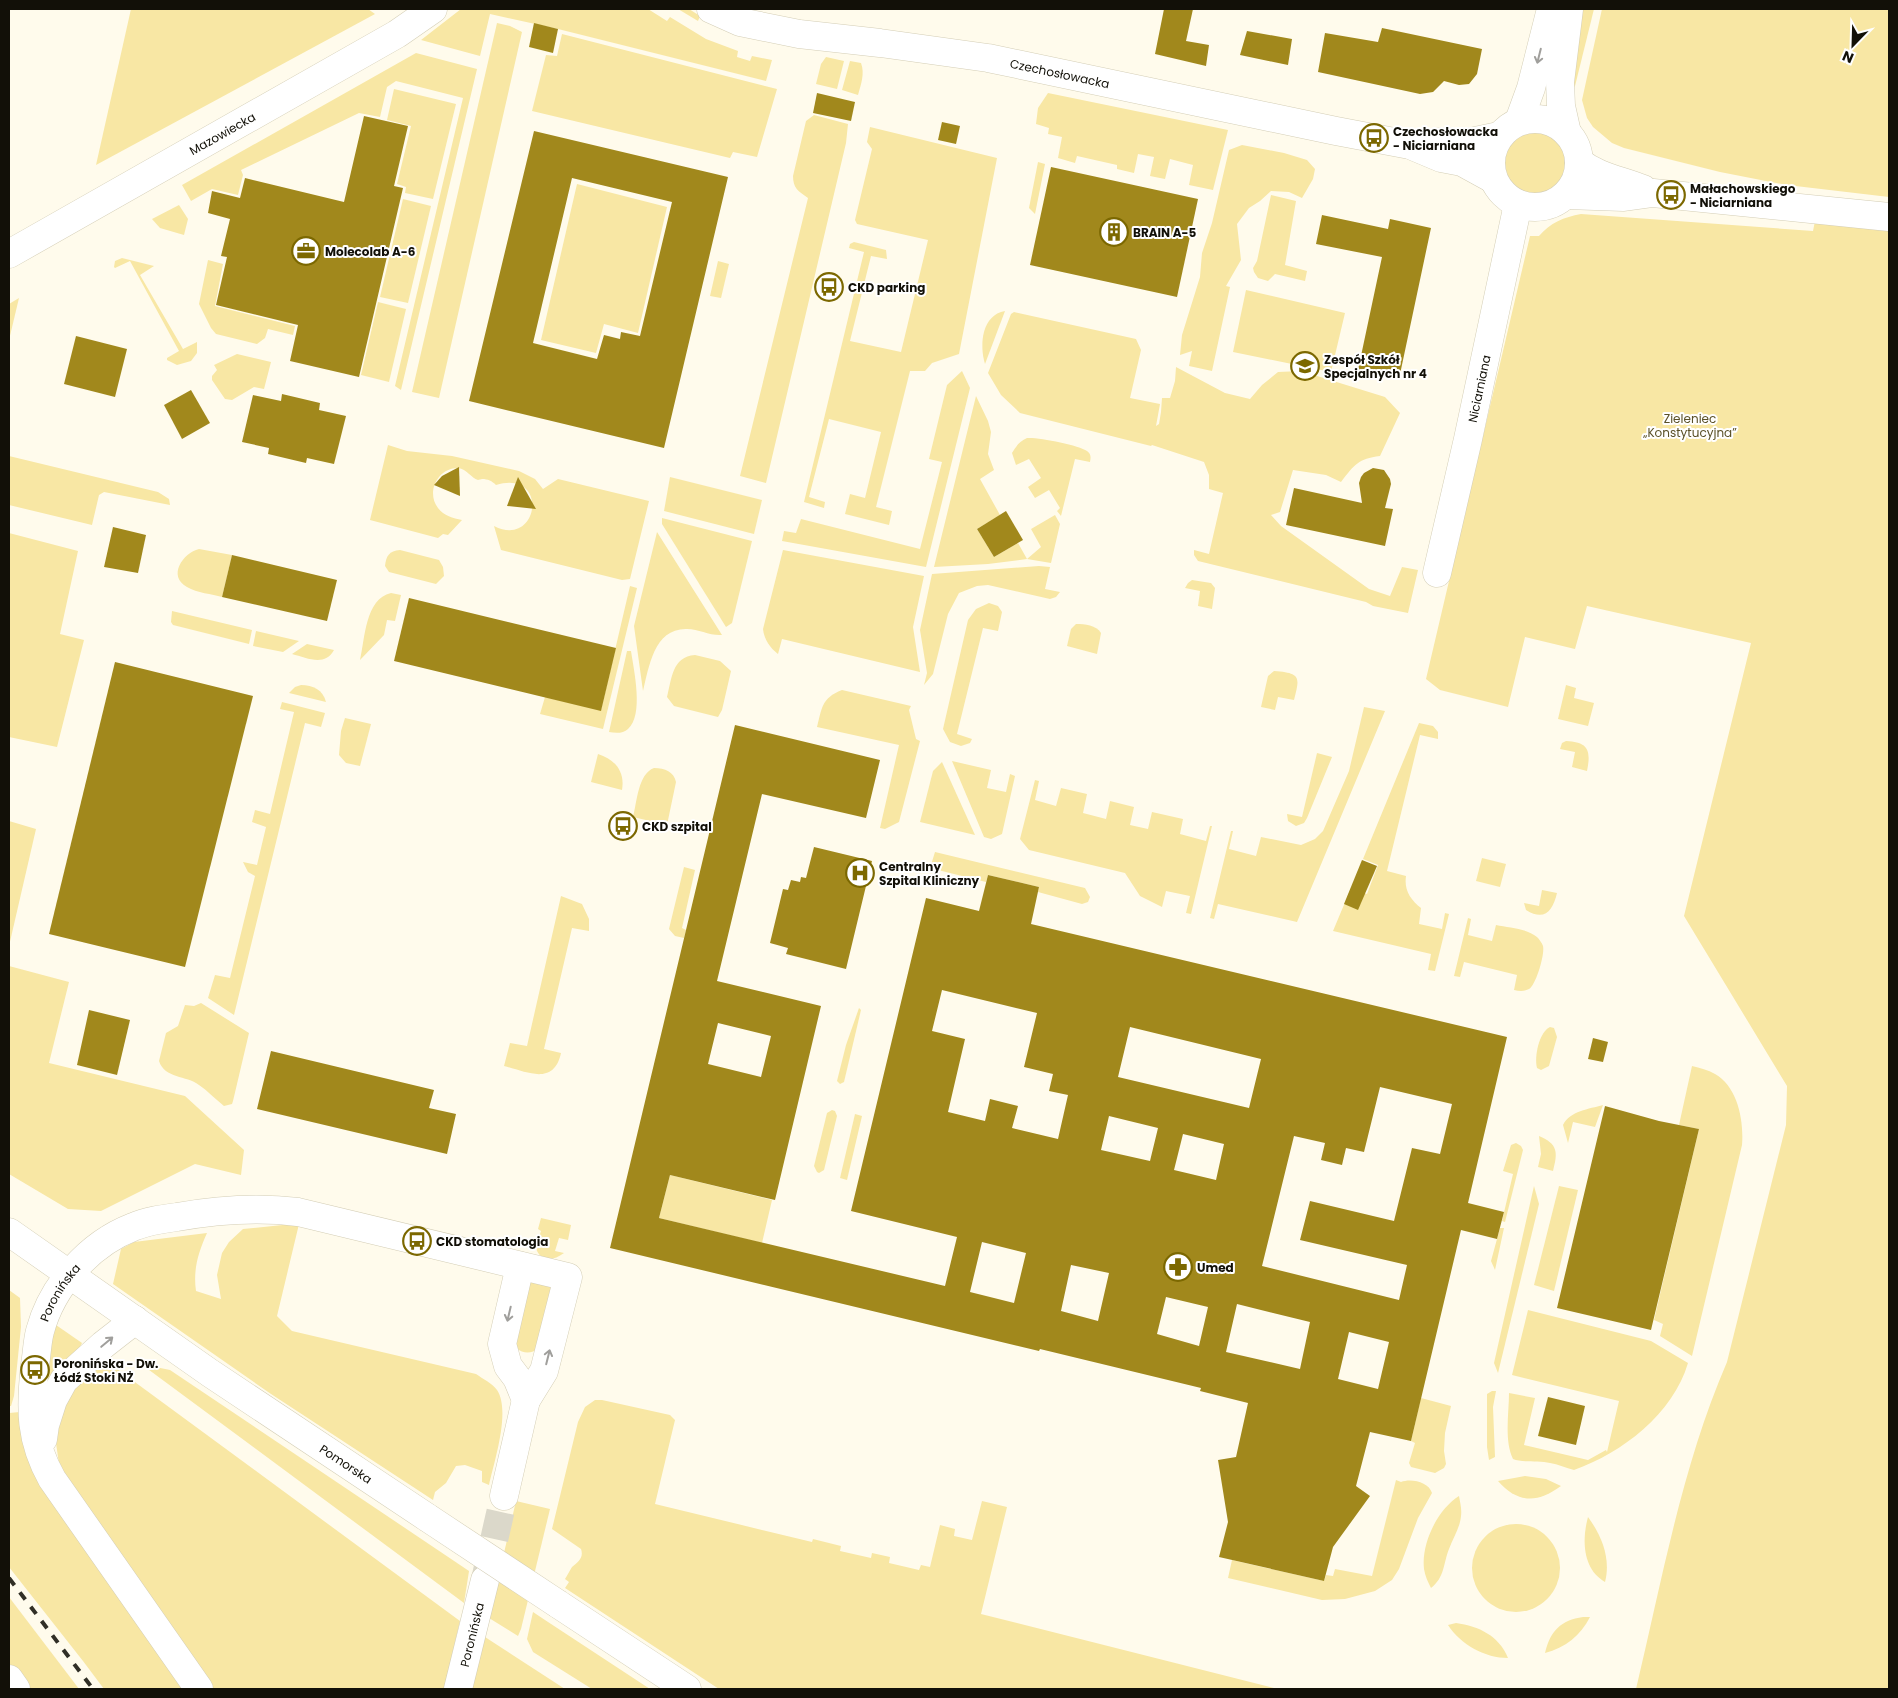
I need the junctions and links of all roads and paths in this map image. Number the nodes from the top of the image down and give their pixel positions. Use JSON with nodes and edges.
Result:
{"nodes":[{"id":1,"x":433,"y":9,"type":"edge"},
{"id":2,"x":711,"y":9,"type":"edge"},
{"id":3,"x":1551,"y":9,"type":"edge"},
{"id":4,"x":1569,"y":9,"type":"edge"},
{"id":5,"x":1509,"y":129,"type":"junction"},
{"id":6,"x":1568,"y":133,"type":"junction"},
{"id":7,"x":1410,"y":145,"type":"junction"},
{"id":8,"x":1579,"y":162,"type":"junction"},
{"id":9,"x":1493,"y":179,"type":"junction"},
{"id":10,"x":1653,"y":193,"type":"junction"},
{"id":11,"x":1566,"y":195,"type":"junction"},
{"id":12,"x":1518,"y":204,"type":"junction"},
{"id":13,"x":1889,"y":217,"type":"edge"},
{"id":14,"x":9,"y":254,"type":"edge"},
{"id":15,"x":1437,"y":573,"type":"dead end"},
{"id":16,"x":9,"y":1232,"type":"edge"},
{"id":17,"x":520,"y":1266,"type":"junction"},
{"id":18,"x":69,"y":1274,"type":"junction"},
{"id":19,"x":134,"y":1320,"type":"junction"},
{"id":20,"x":526,"y":1400,"type":"junction"},
{"id":21,"x":40,"y":1455,"type":"junction"},
{"id":22,"x":504,"y":1496,"type":"tunnel mouth"},
{"id":23,"x":485,"y":1580,"type":"tunnel mouth"},
{"id":24,"x":9,"y":1679,"type":"edge"},
{"id":25,"x":16,"y":1689,"type":"edge"},
{"id":26,"x":199,"y":1689,"type":"edge"},
{"id":27,"x":458,"y":1689,"type":"edge"},
{"id":28,"x":687,"y":1689,"type":"edge"}],
"edges":[{"from":1,"to":14,"type":"street","name":"Mazowiecka"},
{"from":2,"to":7,"type":"street","name":"Czechosłowacka"},
{"from":3,"to":5,"type":"street","one_way":true},
{"from":4,"to":6,"type":"street"},
{"from":5,"to":6,"type":"street"},
{"from":5,"to":7,"type":"street","name":"Czechosłowacka"},
{"from":5,"to":9,"type":"street"},
{"from":6,"to":8,"type":"street"},
{"from":7,"to":9,"type":"street","name":"Czechosłowacka"},
{"from":8,"to":10,"type":"street"},
{"from":8,"to":11,"type":"street"},
{"from":9,"to":12,"type":"street"},
{"from":10,"to":11,"type":"street"},
{"from":10,"to":13,"type":"street"},
{"from":11,"to":12,"type":"street"},
{"from":12,"to":15,"type":"street","name":"Niciarniana"},
{"from":16,"to":18,"type":"street","name":"Pomorska"},
{"from":17,"to":18,"type":"street","name":"Poronińska"},
{"from":17,"to":20,"type":"street","one_way":true},
{"from":20,"to":17,"type":"street","name":"Poronińska","one_way":true},
{"from":18,"to":19,"type":"street","name":"Pomorska"},
{"from":18,"to":21,"type":"street","name":"Poronińska"},
{"from":21,"to":19,"type":"street","one_way":true},
{"from":19,"to":28,"type":"street","name":"Pomorska","bridge":true},
{"from":20,"to":22,"type":"street"},
{"from":21,"to":26,"type":"street","name":"Poronińska"},
{"from":23,"to":27,"type":"street","name":"Poronińska"},
{"from":24,"to":25,"type":"street"}]}
